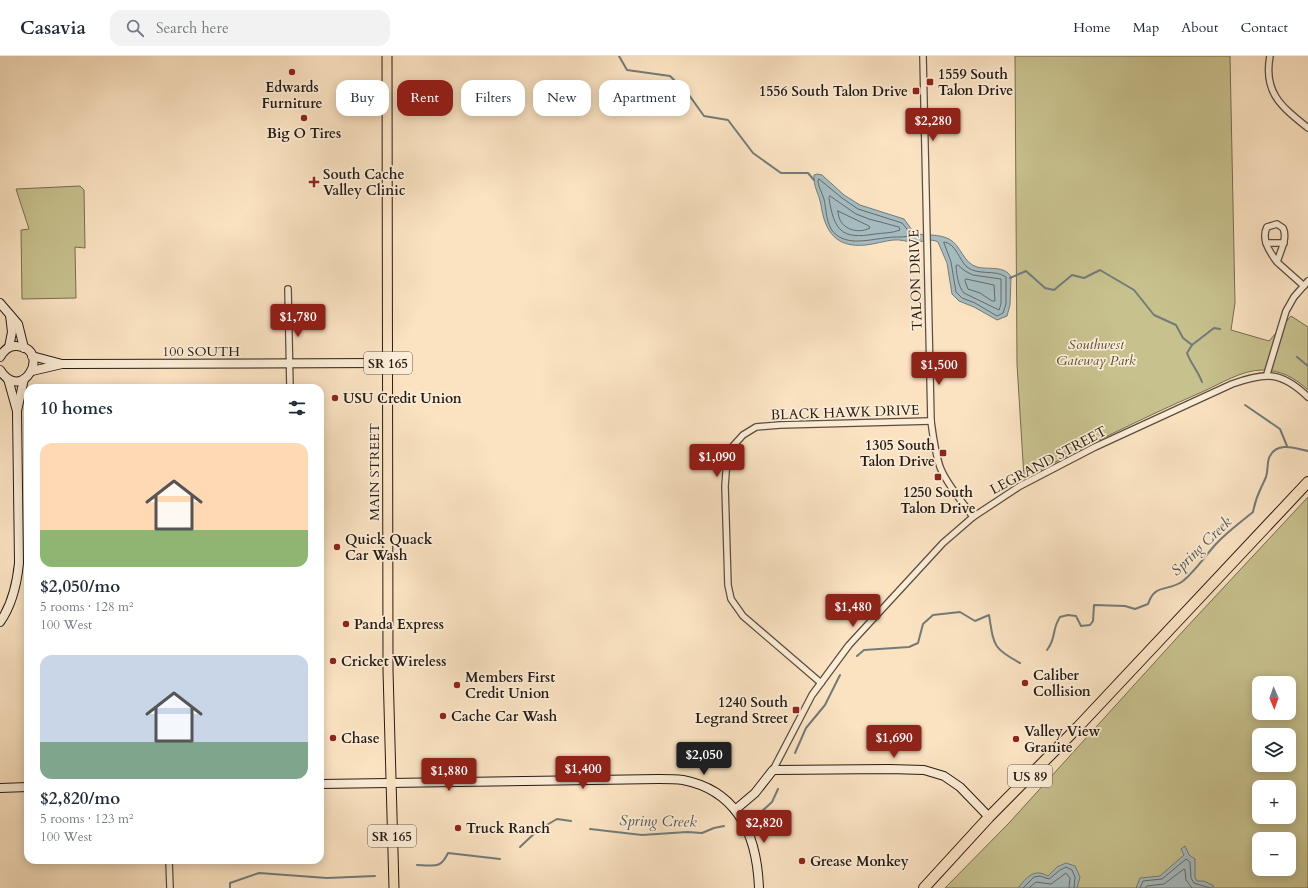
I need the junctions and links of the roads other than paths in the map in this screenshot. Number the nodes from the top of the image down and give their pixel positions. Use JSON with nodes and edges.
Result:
{"nodes":[{"id":1,"x":387,"y":56,"type":"edge"},
{"id":2,"x":923,"y":56,"type":"edge"},
{"id":3,"x":1270,"y":56,"type":"edge"},
{"id":4,"x":1308,"y":128,"type":"edge"},
{"id":5,"x":1266,"y":243,"type":"junction"},
{"id":6,"x":1284,"y":243,"type":"junction"},
{"id":7,"x":1276,"y":262,"type":"junction"},
{"id":8,"x":1306,"y":283,"type":"edge"},
{"id":9,"x":288,"y":289,"type":"dead end"},
{"id":10,"x":0,"y":303,"type":"edge"},
{"id":11,"x":10,"y":314,"type":"junction"},
{"id":12,"x":9,"y":347,"type":"junction"},
{"id":13,"x":24,"y":348,"type":"junction"},
{"id":14,"x":32,"y":356,"type":"junction"},
{"id":15,"x":0,"y":357,"type":"edge"},
{"id":16,"x":289,"y":363,"type":"junction"},
{"id":17,"x":388,"y":363,"type":"junction"},
{"id":18,"x":62,"y":364,"type":"junction"},
{"id":19,"x":0,"y":370,"type":"edge"},
{"id":20,"x":32,"y":371,"type":"junction"},
{"id":21,"x":1267,"y":374,"type":"junction"},
{"id":22,"x":8,"y":379,"type":"junction"},
{"id":23,"x":24,"y":379,"type":"junction"},
{"id":24,"x":290,"y":384,"type":"edge"},
{"id":25,"x":1308,"y":397,"type":"edge"},
{"id":26,"x":17,"y":411,"type":"junction"},
{"id":27,"x":931,"y":421,"type":"junction"},
{"id":28,"x":1308,"y":482,"type":"edge"},
{"id":29,"x":973,"y":517,"type":"junction"},
{"id":30,"x":0,"y":622,"type":"edge"},
{"id":31,"x":821,"y":683,"type":"junction"},
{"id":32,"x":774,"y":770,"type":"junction"},
{"id":33,"x":391,"y":783,"type":"junction"},
{"id":34,"x":324,"y":784,"type":"edge"},
{"id":35,"x":0,"y":788,"type":"edge"},
{"id":36,"x":24,"y":788,"type":"edge"},
{"id":37,"x":735,"y":810,"type":"junction"},
{"id":38,"x":989,"y":817,"type":"junction"},
{"id":39,"x":169,"y":864,"type":"edge"},
{"id":40,"x":170,"y":888,"type":"edge"},
{"id":41,"x":394,"y":888,"type":"edge"},
{"id":42,"x":759,"y":888,"type":"edge"},
{"id":43,"x":924,"y":888,"type":"edge"}],
"edges":[{"from":1,"to":17,"type":"main road","name":"MAIN STREET","number":"SR 165"},
{"from":2,"to":27,"type":"street","name":"TALON DRIVE"},
{"from":3,"to":4,"type":"street"},
{"from":5,"to":6,"type":"street"},
{"from":5,"to":6,"type":"street"},
{"from":5,"to":7,"type":"street"},
{"from":6,"to":7,"type":"street"},
{"from":7,"to":8,"type":"street"},
{"from":8,"to":21,"type":"street"},
{"from":9,"to":16,"type":"street"},
{"from":10,"to":11,"type":"street"},
{"from":11,"to":12,"type":"street"},
{"from":11,"to":13,"type":"street"},
{"from":12,"to":13,"type":"street"},
{"from":12,"to":15,"type":"street"},
{"from":13,"to":14,"type":"street"},
{"from":14,"to":18,"type":"street","name":"100 SOUTH"},
{"from":14,"to":20,"type":"street"},
{"from":16,"to":17,"type":"street","name":"100 SOUTH"},
{"from":16,"to":18,"type":"street","name":"100 SOUTH"},
{"from":16,"to":24,"type":"street"},
{"from":17,"to":33,"type":"main road","name":"MAIN STREET","number":"SR 165"},
{"from":18,"to":20,"type":"street","name":"100 SOUTH"},
{"from":19,"to":22,"type":"street"},
{"from":20,"to":23,"type":"street"},
{"from":21,"to":25,"type":"street"},
{"from":21,"to":29,"type":"street","name":"LEGRAND STREET"},
{"from":22,"to":23,"type":"street"},
{"from":22,"to":26,"type":"street"},
{"from":23,"to":26,"type":"street"},
{"from":26,"to":30,"type":"street"},
{"from":27,"to":29,"type":"street","name":"TALON DRIVE"},
{"from":27,"to":31,"type":"street","name":"BLACK HAWK DRIVE"},
{"from":28,"to":38,"type":"highway","number":"US 89"},
{"from":29,"to":31,"type":"street","name":"LEGRAND STREET"},
{"from":31,"to":32,"type":"street","name":"LEGRAND STREET"},
{"from":32,"to":37,"type":"street","name":"LEGRAND STREET"},
{"from":32,"to":38,"type":"street"},
{"from":33,"to":34,"type":"street"},
{"from":33,"to":37,"type":"street"},
{"from":33,"to":41,"type":"main road","name":"MAIN STREET","number":"SR 165"},
{"from":35,"to":36,"type":"street"},
{"from":37,"to":42,"type":"street"},
{"from":38,"to":43,"type":"highway","number":"US 89"},
{"from":39,"to":40,"type":"street"}]}
